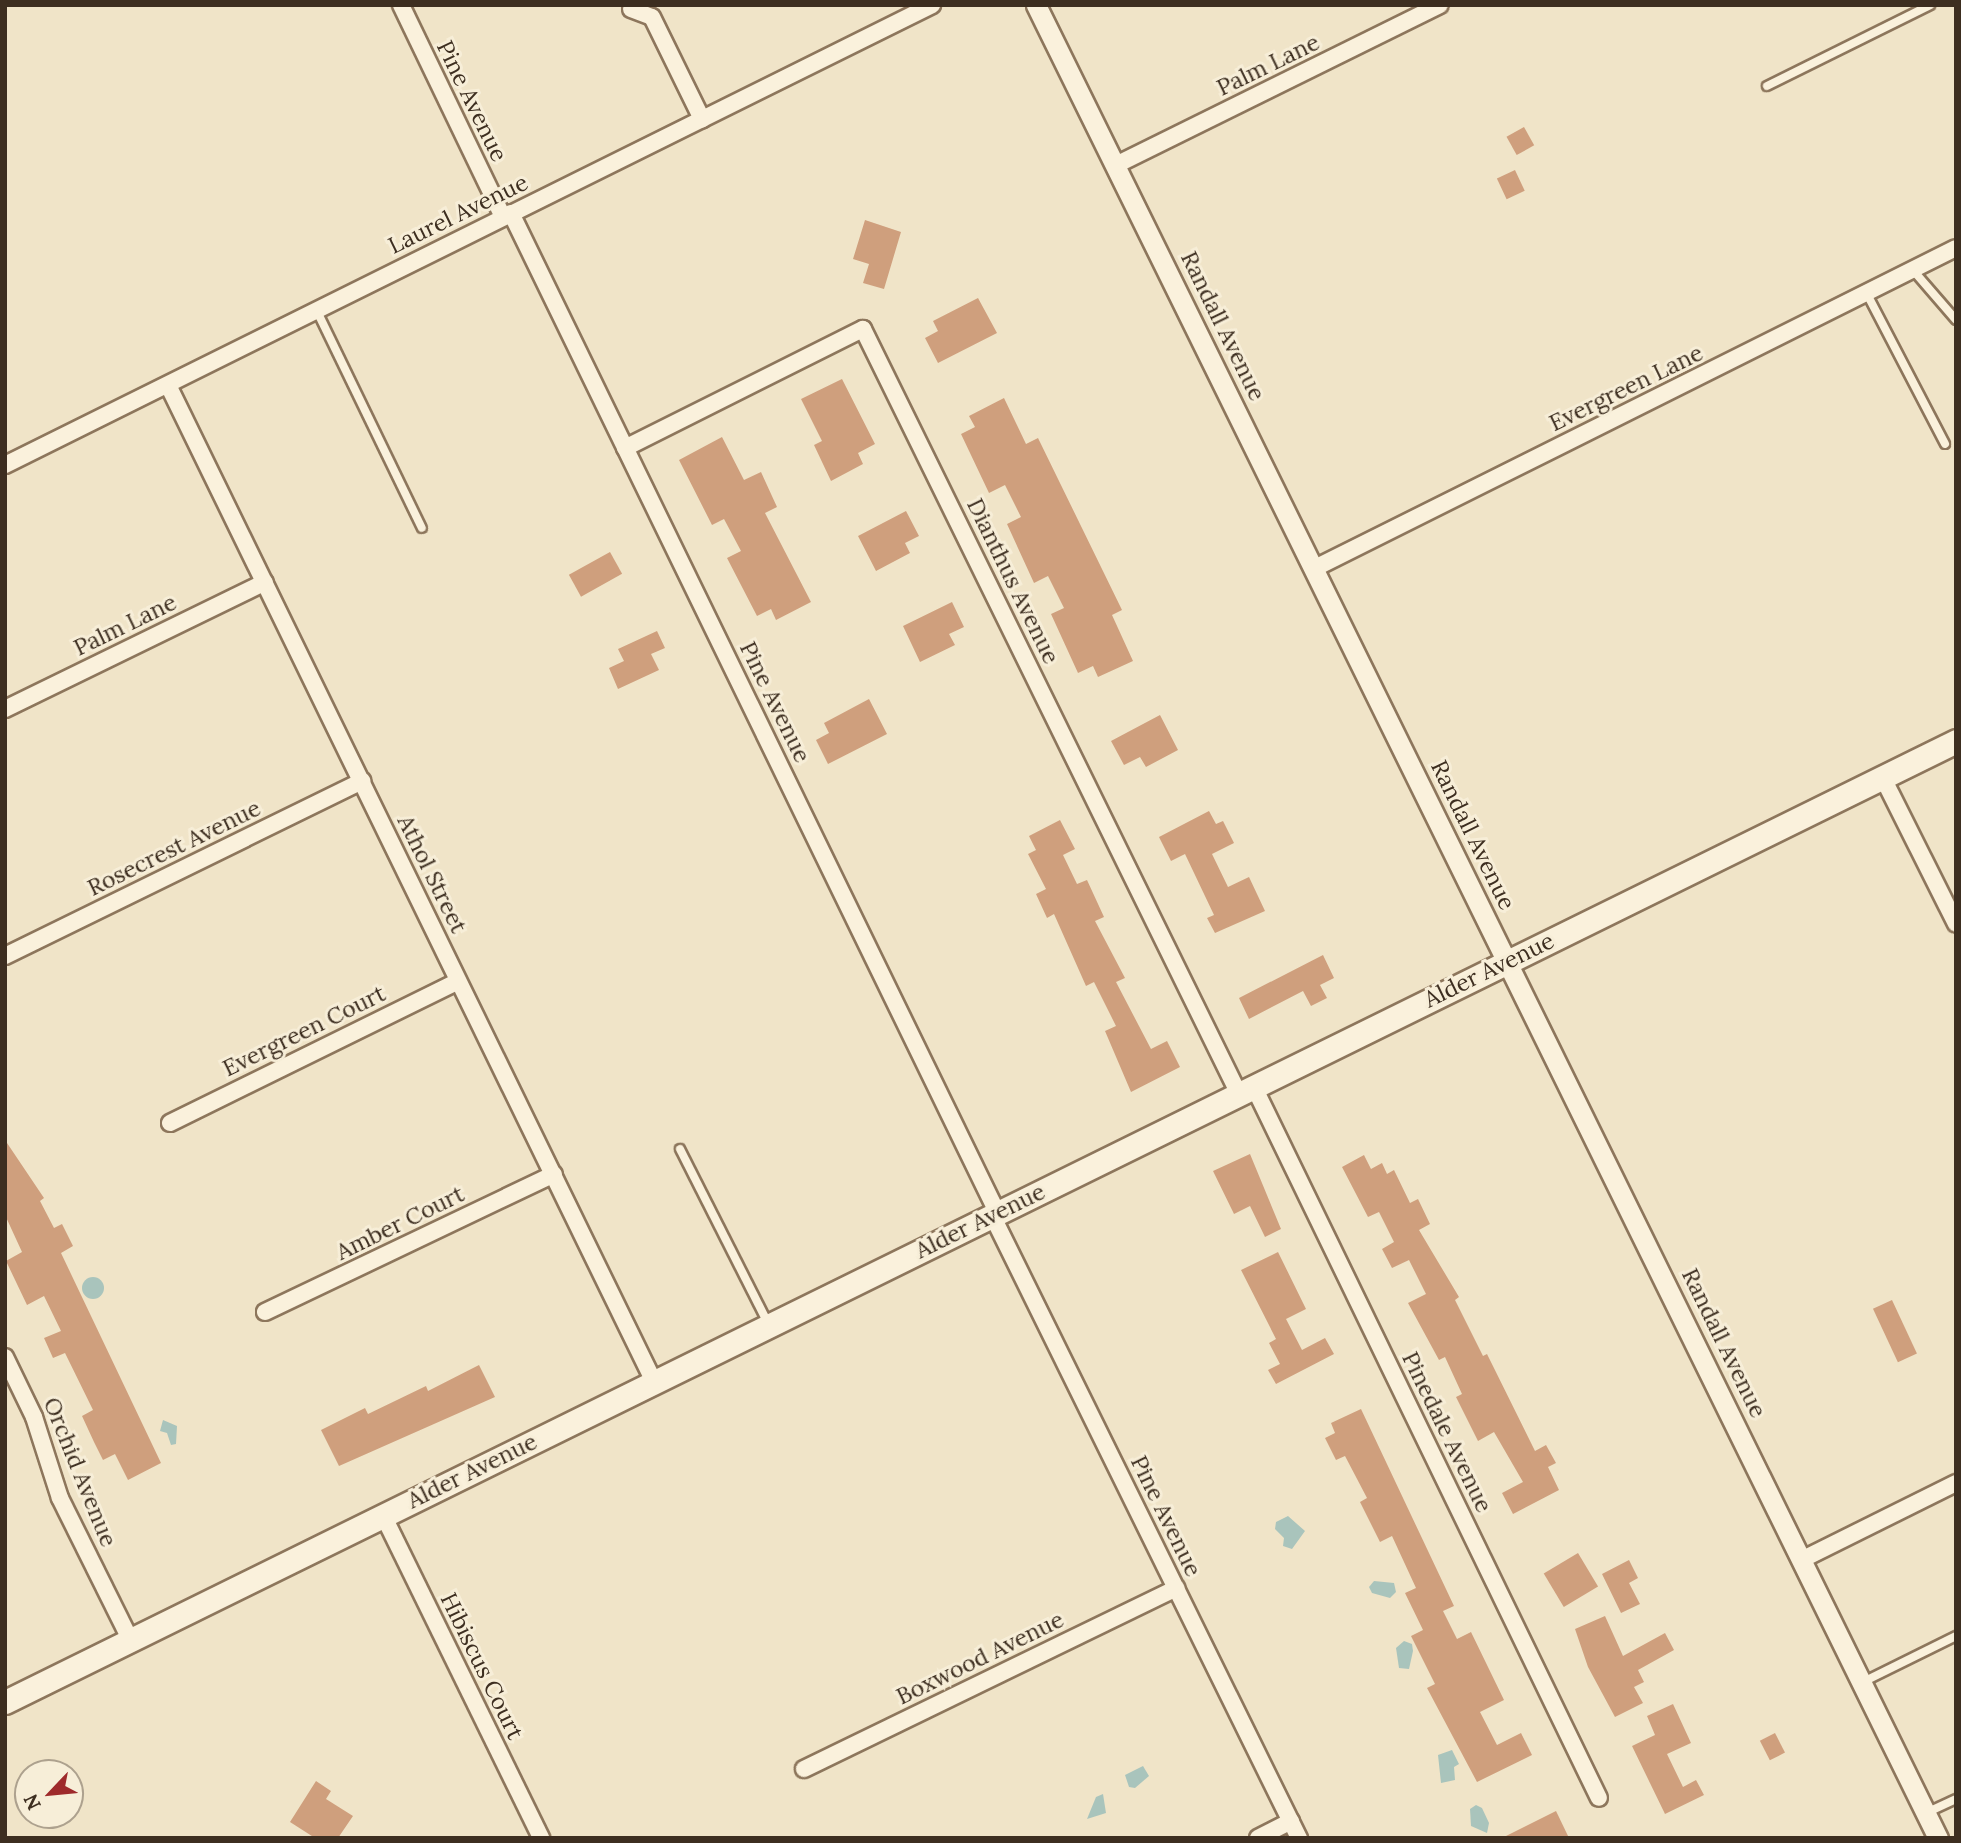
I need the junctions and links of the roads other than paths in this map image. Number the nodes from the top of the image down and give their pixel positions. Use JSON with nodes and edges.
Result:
{"nodes":[{"id":1,"x":401,"y":5,"type":"edge"},
{"id":2,"x":932,"y":5,"type":"edge"},
{"id":3,"x":1036,"y":5,"type":"edge"},
{"id":4,"x":1440,"y":5,"type":"edge"},
{"id":5,"x":1930,"y":5,"type":"edge"},
{"id":6,"x":631,"y":9,"type":"dead end"},
{"id":7,"x":1767,"y":86,"type":"dead end"},
{"id":8,"x":702,"y":118,"type":"junction"},
{"id":9,"x":1116,"y":166,"type":"junction"},
{"id":10,"x":507,"y":215,"type":"junction"},
{"id":11,"x":1956,"y":248,"type":"edge"},
{"id":12,"x":1912,"y":269,"type":"junction"},
{"id":13,"x":1867,"y":294,"type":"junction"},
{"id":14,"x":316,"y":309,"type":"junction"},
{"id":15,"x":1956,"y":320,"type":"edge"},
{"id":16,"x":168,"y":385,"type":"junction"},
{"id":17,"x":1945,"y":444,"type":"dead end"},
{"id":18,"x":625,"y":448,"type":"junction"},
{"id":19,"x":5,"y":465,"type":"edge"},
{"id":20,"x":422,"y":528,"type":"dead end"},
{"id":21,"x":1315,"y":568,"type":"junction"},
{"id":22,"x":265,"y":582,"type":"junction"},
{"id":23,"x":5,"y":709,"type":"edge"},
{"id":24,"x":1956,"y":740,"type":"edge"},
{"id":25,"x":1882,"y":776,"type":"junction"},
{"id":26,"x":362,"y":781,"type":"junction"},
{"id":27,"x":1956,"y":924,"type":"edge"},
{"id":28,"x":5,"y":956,"type":"edge"},
{"id":29,"x":1507,"y":961,"type":"junction"},
{"id":30,"x":458,"y":981,"type":"junction"},
{"id":31,"x":1247,"y":1090,"type":"junction"},
{"id":32,"x":170,"y":1123,"type":"dead end"},
{"id":33,"x":680,"y":1149,"type":"dead end"},
{"id":34,"x":554,"y":1174,"type":"junction"},
{"id":35,"x":995,"y":1213,"type":"junction"},
{"id":36,"x":265,"y":1312,"type":"dead end"},
{"id":37,"x":769,"y":1325,"type":"junction"},
{"id":38,"x":5,"y":1357,"type":"edge"},
{"id":39,"x":654,"y":1382,"type":"junction"},
{"id":40,"x":1956,"y":1483,"type":"edge"},
{"id":41,"x":383,"y":1515,"type":"junction"},
{"id":42,"x":1803,"y":1559,"type":"junction"},
{"id":43,"x":1176,"y":1588,"type":"junction"},
{"id":44,"x":1956,"y":1636,"type":"edge"},
{"id":45,"x":131,"y":1641,"type":"junction"},
{"id":46,"x":1863,"y":1682,"type":"junction"},
{"id":47,"x":5,"y":1702,"type":"edge"},
{"id":48,"x":804,"y":1769,"type":"dead end"},
{"id":49,"x":1599,"y":1798,"type":"dead end"},
{"id":50,"x":1956,"y":1799,"type":"edge"},
{"id":51,"x":1926,"y":1813,"type":"junction"},
{"id":52,"x":1291,"y":1821,"type":"junction"},
{"id":53,"x":541,"y":1838,"type":"edge"},
{"id":54,"x":1258,"y":1838,"type":"edge"},
{"id":55,"x":1299,"y":1838,"type":"edge"},
{"id":56,"x":1938,"y":1838,"type":"edge"}],
"edges":[{"from":1,"to":10,"type":"street","name":"Pine Avenue"},
{"from":2,"to":8,"type":"street","name":"Laurel Avenue"},
{"from":3,"to":9,"type":"street","name":"Randall Avenue"},
{"from":4,"to":9,"type":"street","name":"Palm Lane"},
{"from":5,"to":7,"type":"lane"},
{"from":6,"to":8,"type":"street"},
{"from":8,"to":10,"type":"street","name":"Laurel Avenue"},
{"from":9,"to":21,"type":"street","name":"Randall Avenue"},
{"from":10,"to":14,"type":"street","name":"Laurel Avenue"},
{"from":10,"to":18,"type":"street","name":"Pine Avenue"},
{"from":11,"to":12,"type":"street","name":"Evergreen Lane"},
{"from":12,"to":13,"type":"street","name":"Evergreen Lane"},
{"from":12,"to":15,"type":"lane"},
{"from":13,"to":17,"type":"lane"},
{"from":13,"to":21,"type":"street","name":"Evergreen Lane"},
{"from":14,"to":16,"type":"street","name":"Laurel Avenue"},
{"from":14,"to":20,"type":"lane"},
{"from":16,"to":19,"type":"street","name":"Laurel Avenue"},
{"from":16,"to":22,"type":"street","name":"Athol Street"},
{"from":18,"to":31,"type":"street","name":"Dianthus Avenue"},
{"from":18,"to":35,"type":"street","name":"Pine Avenue"},
{"from":21,"to":29,"type":"street","name":"Randall Avenue"},
{"from":22,"to":23,"type":"street","name":"Palm Lane"},
{"from":22,"to":26,"type":"street","name":"Athol Street"},
{"from":24,"to":25,"type":"main road","name":"Alder Avenue"},
{"from":25,"to":27,"type":"street"},
{"from":25,"to":29,"type":"main road","name":"Alder Avenue"},
{"from":26,"to":28,"type":"street","name":"Rosecrest Avenue"},
{"from":26,"to":30,"type":"street","name":"Athol Street"},
{"from":29,"to":31,"type":"main road","name":"Alder Avenue"},
{"from":29,"to":42,"type":"street","name":"Randall Avenue"},
{"from":30,"to":32,"type":"street","name":"Evergreen Court"},
{"from":30,"to":34,"type":"street","name":"Athol Street"},
{"from":31,"to":35,"type":"main road","name":"Alder Avenue"},
{"from":31,"to":49,"type":"street","name":"Pinedale Avenue"},
{"from":33,"to":37,"type":"lane"},
{"from":34,"to":36,"type":"street","name":"Amber Court"},
{"from":34,"to":39,"type":"street","name":"Athol Street"},
{"from":35,"to":37,"type":"main road","name":"Alder Avenue"},
{"from":35,"to":43,"type":"street","name":"Pine Avenue"},
{"from":37,"to":39,"type":"main road","name":"Alder Avenue"},
{"from":38,"to":45,"type":"street","name":"Orchid Avenue"},
{"from":39,"to":41,"type":"main road","name":"Alder Avenue"},
{"from":40,"to":42,"type":"street"},
{"from":41,"to":45,"type":"main road","name":"Alder Avenue"},
{"from":41,"to":53,"type":"street","name":"Hibiscus Court"},
{"from":42,"to":46,"type":"street","name":"Randall Avenue"},
{"from":43,"to":48,"type":"street","name":"Boxwood Avenue"},
{"from":43,"to":52,"type":"street","name":"Pine Avenue"},
{"from":44,"to":46,"type":"lane"},
{"from":45,"to":47,"type":"main road","name":"Alder Avenue"},
{"from":46,"to":51,"type":"street","name":"Randall Avenue"},
{"from":50,"to":51,"type":"lane"},
{"from":51,"to":56,"type":"street","name":"Randall Avenue"},
{"from":52,"to":54,"type":"street"},
{"from":52,"to":55,"type":"street","name":"Pine Avenue"}]}
